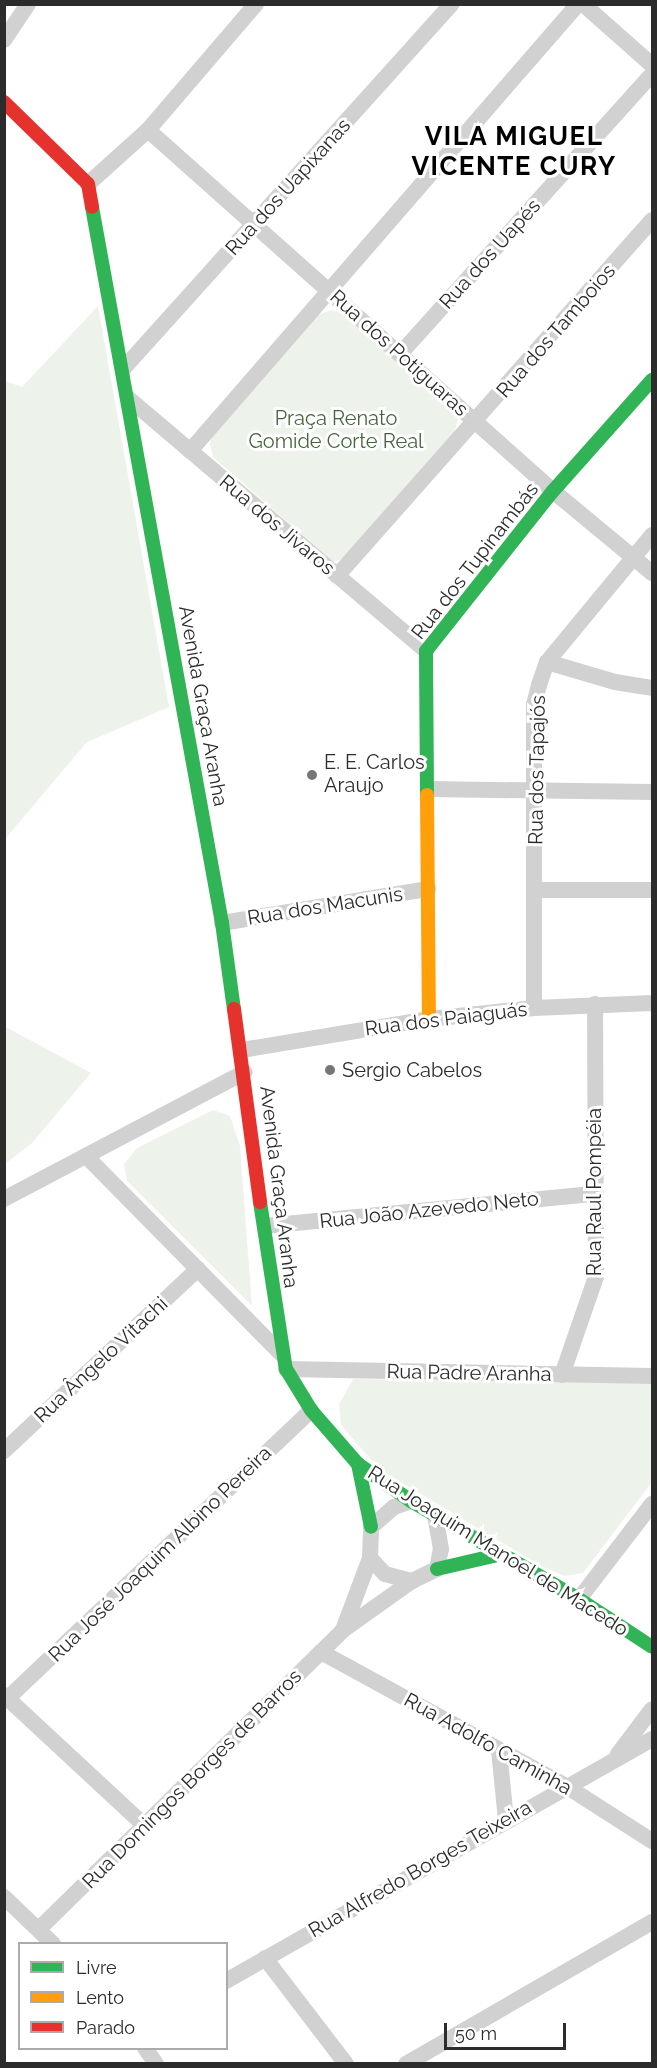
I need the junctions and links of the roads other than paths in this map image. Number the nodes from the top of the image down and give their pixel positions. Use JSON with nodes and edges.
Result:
{"nodes":[{"id":1,"x":28,"y":4,"type":"edge"},
{"id":2,"x":256,"y":4,"type":"edge"},
{"id":3,"x":452,"y":4,"type":"edge"},
{"id":4,"x":578,"y":4,"type":"edge"},
{"id":5,"x":583,"y":4,"type":"edge"},
{"id":6,"x":4,"y":40,"type":"edge"},
{"id":7,"x":652,"y":65,"type":"edge"},
{"id":8,"x":652,"y":74,"type":"edge"},
{"id":9,"x":4,"y":102,"type":"edge"},
{"id":10,"x":148,"y":130,"type":"junction"},
{"id":11,"x":88,"y":184,"type":"junction"},
{"id":12,"x":652,"y":220,"type":"edge"},
{"id":13,"x":254,"y":225,"type":"junction"},
{"id":14,"x":329,"y":292,"type":"junction"},
{"id":15,"x":400,"y":354,"type":"junction"},
{"id":16,"x":123,"y":369,"type":"junction"},
{"id":17,"x":652,"y":380,"type":"edge"},
{"id":18,"x":128,"y":398,"type":"junction"},
{"id":19,"x":476,"y":423,"type":"junction"},
{"id":20,"x":190,"y":451,"type":"junction"},
{"id":21,"x":553,"y":491,"type":"junction"},
{"id":22,"x":652,"y":535,"type":"edge"},
{"id":23,"x":632,"y":559,"type":"junction"},
{"id":24,"x":652,"y":573,"type":"edge"},
{"id":25,"x":337,"y":576,"type":"junction"},
{"id":26,"x":426,"y":651,"type":"junction"},
{"id":27,"x":547,"y":662,"type":"junction"},
{"id":28,"x":652,"y":688,"type":"edge"},
{"id":29,"x":429,"y":789,"type":"junction"},
{"id":30,"x":536,"y":792,"type":"junction"},
{"id":31,"x":652,"y":792,"type":"edge"},
{"id":32,"x":428,"y":889,"type":"junction"},
{"id":33,"x":535,"y":890,"type":"junction"},
{"id":34,"x":652,"y":890,"type":"edge"},
{"id":35,"x":222,"y":923,"type":"junction"},
{"id":36,"x":652,"y":1003,"type":"edge"},
{"id":37,"x":595,"y":1004,"type":"junction"},
{"id":38,"x":534,"y":1008,"type":"junction"},
{"id":39,"x":429,"y":1019,"type":"junction"},
{"id":40,"x":242,"y":1050,"type":"junction"},
{"id":41,"x":245,"y":1072,"type":"junction"},
{"id":42,"x":86,"y":1156,"type":"junction"},
{"id":43,"x":594,"y":1194,"type":"junction"},
{"id":44,"x":4,"y":1199,"type":"edge"},
{"id":45,"x":265,"y":1226,"type":"junction"},
{"id":46,"x":198,"y":1269,"type":"junction"},
{"id":47,"x":284,"y":1361,"type":"junction"},
{"id":48,"x":562,"y":1375,"type":"junction"},
{"id":49,"x":652,"y":1376,"type":"edge"},
{"id":50,"x":311,"y":1410,"type":"junction"},
{"id":51,"x":4,"y":1451,"type":"edge"},
{"id":52,"x":358,"y":1464,"type":"junction"},
{"id":53,"x":411,"y":1501,"type":"junction"},
{"id":54,"x":652,"y":1504,"type":"edge"},
{"id":55,"x":435,"y":1516,"type":"junction"},
{"id":56,"x":371,"y":1527,"type":"junction"},
{"id":57,"x":502,"y":1554,"type":"junction"},
{"id":58,"x":370,"y":1558,"type":"junction"},
{"id":59,"x":438,"y":1569,"type":"junction"},
{"id":60,"x":412,"y":1581,"type":"junction"},
{"id":61,"x":579,"y":1599,"type":"junction"},
{"id":62,"x":343,"y":1630,"type":"junction"},
{"id":63,"x":652,"y":1647,"type":"edge"},
{"id":64,"x":321,"y":1652,"type":"junction"},
{"id":65,"x":6,"y":1696,"type":"edge"},
{"id":66,"x":652,"y":1709,"type":"edge"},
{"id":67,"x":652,"y":1739,"type":"edge"},
{"id":68,"x":499,"y":1750,"type":"junction"},
{"id":69,"x":614,"y":1760,"type":"junction"},
{"id":70,"x":566,"y":1786,"type":"junction"},
{"id":71,"x":506,"y":1820,"type":"junction"},
{"id":72,"x":144,"y":1826,"type":"junction"},
{"id":73,"x":652,"y":1841,"type":"edge"},
{"id":74,"x":4,"y":1897,"type":"edge"},
{"id":75,"x":652,"y":1922,"type":"edge"},
{"id":76,"x":40,"y":1928,"type":"junction"},
{"id":77,"x":51,"y":1942,"type":"edge"},
{"id":78,"x":265,"y":1958,"type":"junction"},
{"id":79,"x":228,"y":1980,"type":"edge"},
{"id":80,"x":146,"y":2050,"type":"edge"},
{"id":81,"x":156,"y":2064,"type":"edge"},
{"id":82,"x":346,"y":2064,"type":"edge"},
{"id":83,"x":406,"y":2064,"type":"edge"}],
"edges":[{"from":1,"to":6,"type":"street"},
{"from":2,"to":10,"type":"street"},
{"from":3,"to":13,"type":"street","name":"Rua dos Uapixanas"},
{"from":4,"to":14,"type":"street"},
{"from":5,"to":7,"type":"street"},
{"from":8,"to":15,"type":"street","name":"Rua dos Uapés"},
{"from":9,"to":11,"type":"street"},
{"from":10,"to":11,"type":"street"},
{"from":10,"to":13,"type":"street","name":"Rua dos Potiguaras"},
{"from":11,"to":16,"type":"street","name":"Avenida Graça Aranha"},
{"from":12,"to":19,"type":"street","name":"Rua dos Tamboios"},
{"from":13,"to":14,"type":"street","name":"Rua dos Potiguaras"},
{"from":13,"to":16,"type":"street","name":"Rua dos Uapixanas"},
{"from":14,"to":15,"type":"street","name":"Rua dos Potiguaras"},
{"from":14,"to":20,"type":"street"},
{"from":15,"to":19,"type":"street","name":"Rua dos Potiguaras"},
{"from":16,"to":18,"type":"street","name":"Avenida Graça Aranha"},
{"from":17,"to":21,"type":"street","name":"Rua dos Tupinambás"},
{"from":18,"to":20,"type":"street","name":"Rua dos Jivaros"},
{"from":18,"to":35,"type":"street","name":"Avenida Graça Aranha"},
{"from":19,"to":21,"type":"street","name":"Rua dos Potiguaras"},
{"from":19,"to":25,"type":"street","name":"Rua dos Tamboios"},
{"from":20,"to":25,"type":"street","name":"Rua dos Jivaros"},
{"from":21,"to":23,"type":"street","name":"Rua dos Potiguaras"},
{"from":21,"to":26,"type":"street","name":"Rua dos Tupinambás"},
{"from":22,"to":23,"type":"street","name":"Rua dos Tapajós"},
{"from":23,"to":24,"type":"street","name":"Rua dos Potiguaras"},
{"from":23,"to":27,"type":"street","name":"Rua dos Tapajós"},
{"from":25,"to":26,"type":"street","name":"Rua dos Jivaros"},
{"from":26,"to":29,"type":"street","name":"Rua dos Tupinambás"},
{"from":27,"to":28,"type":"street"},
{"from":27,"to":30,"type":"street","name":"Rua dos Tapajós"},
{"from":29,"to":30,"type":"street"},
{"from":29,"to":32,"type":"street","name":"Rua dos Tupinambás"},
{"from":30,"to":31,"type":"street"},
{"from":30,"to":33,"type":"street","name":"Rua dos Tapajós"},
{"from":32,"to":35,"type":"street","name":"Rua dos Macunis"},
{"from":32,"to":39,"type":"street","name":"Rua dos Tupinambás"},
{"from":33,"to":34,"type":"street"},
{"from":33,"to":38,"type":"street","name":"Rua dos Tapajós"},
{"from":35,"to":40,"type":"street","name":"Avenida Graça Aranha"},
{"from":36,"to":37,"type":"street","name":"Rua dos Paiaguás"},
{"from":37,"to":38,"type":"street","name":"Rua dos Paiaguás"},
{"from":37,"to":43,"type":"street","name":"Rua Raul Pompéia"},
{"from":38,"to":39,"type":"street","name":"Rua dos Paiaguás"},
{"from":39,"to":40,"type":"street","name":"Rua dos Paiaguás"},
{"from":40,"to":41,"type":"street","name":"Avenida Graça Aranha"},
{"from":41,"to":42,"type":"street"},
{"from":41,"to":45,"type":"street","name":"Avenida Graça Aranha"},
{"from":42,"to":44,"type":"street"},
{"from":42,"to":46,"type":"street","name":"Rua Joaquim Manoel de Macedo"},
{"from":43,"to":45,"type":"street","name":"Rua João Azevedo Neto"},
{"from":43,"to":48,"type":"street","name":"Rua Raul Pompéia"},
{"from":45,"to":47,"type":"street","name":"Avenida Graça Aranha"},
{"from":46,"to":47,"type":"street","name":"Rua Joaquim Manoel de Macedo"},
{"from":46,"to":51,"type":"street","name":"Rua Ângelo Vitachi"},
{"from":47,"to":48,"type":"street","name":"Rua Padre Aranha"},
{"from":47,"to":50,"type":"street","name":"Rua Joaquim Manoel de Macedo"},
{"from":48,"to":49,"type":"street","name":"Rua Padre Aranha"},
{"from":50,"to":52,"type":"street","name":"Rua Joaquim Manoel de Macedo"},
{"from":50,"to":65,"type":"street","name":"Rua José Joaquim Albino Pereira"},
{"from":52,"to":53,"type":"street","name":"Rua Joaquim Manoel de Macedo"},
{"from":52,"to":56,"type":"street"},
{"from":53,"to":55,"type":"street","name":"Rua Joaquim Manoel de Macedo"},
{"from":53,"to":56,"type":"street"},
{"from":54,"to":61,"type":"street"},
{"from":55,"to":57,"type":"street","name":"Rua Joaquim Manoel de Macedo"},
{"from":55,"to":59,"type":"street"},
{"from":56,"to":58,"type":"street","name":"Rua Domingos Borges de Barros"},
{"from":57,"to":59,"type":"street"},
{"from":57,"to":61,"type":"street","name":"Rua Joaquim Manoel de Macedo"},
{"from":58,"to":60,"type":"street"},
{"from":58,"to":62,"type":"street","name":"Rua Domingos Borges de Barros"},
{"from":59,"to":60,"type":"street","name":"Rua Domingos Borges de Barros"},
{"from":60,"to":62,"type":"street","name":"Rua Domingos Borges de Barros"},
{"from":61,"to":63,"type":"street","name":"Rua Joaquim Manoel de Macedo"},
{"from":62,"to":64,"type":"street","name":"Rua Domingos Borges de Barros"},
{"from":64,"to":68,"type":"street","name":"Rua Adolfo Caminha"},
{"from":64,"to":72,"type":"street","name":"Rua Domingos Borges de Barros"},
{"from":65,"to":72,"type":"street"},
{"from":66,"to":69,"type":"street","name":"Rua Alfredo Borges Teixeira"},
{"from":67,"to":69,"type":"street","name":"Rua Alfredo Borges Teixeira"},
{"from":68,"to":70,"type":"street","name":"Rua Adolfo Caminha"},
{"from":68,"to":71,"type":"street"},
{"from":69,"to":70,"type":"street","name":"Rua Alfredo Borges Teixeira"},
{"from":70,"to":71,"type":"street","name":"Rua Alfredo Borges Teixeira"},
{"from":70,"to":73,"type":"street","name":"Rua Adolfo Caminha"},
{"from":71,"to":78,"type":"street","name":"Rua Alfredo Borges Teixeira"},
{"from":72,"to":76,"type":"street","name":"Rua Domingos Borges de Barros"},
{"from":74,"to":76,"type":"street"},
{"from":75,"to":83,"type":"street"},
{"from":76,"to":77,"type":"street"},
{"from":78,"to":79,"type":"street","name":"Rua Alfredo Borges Teixeira"},
{"from":78,"to":82,"type":"street"},
{"from":80,"to":81,"type":"street"}]}
